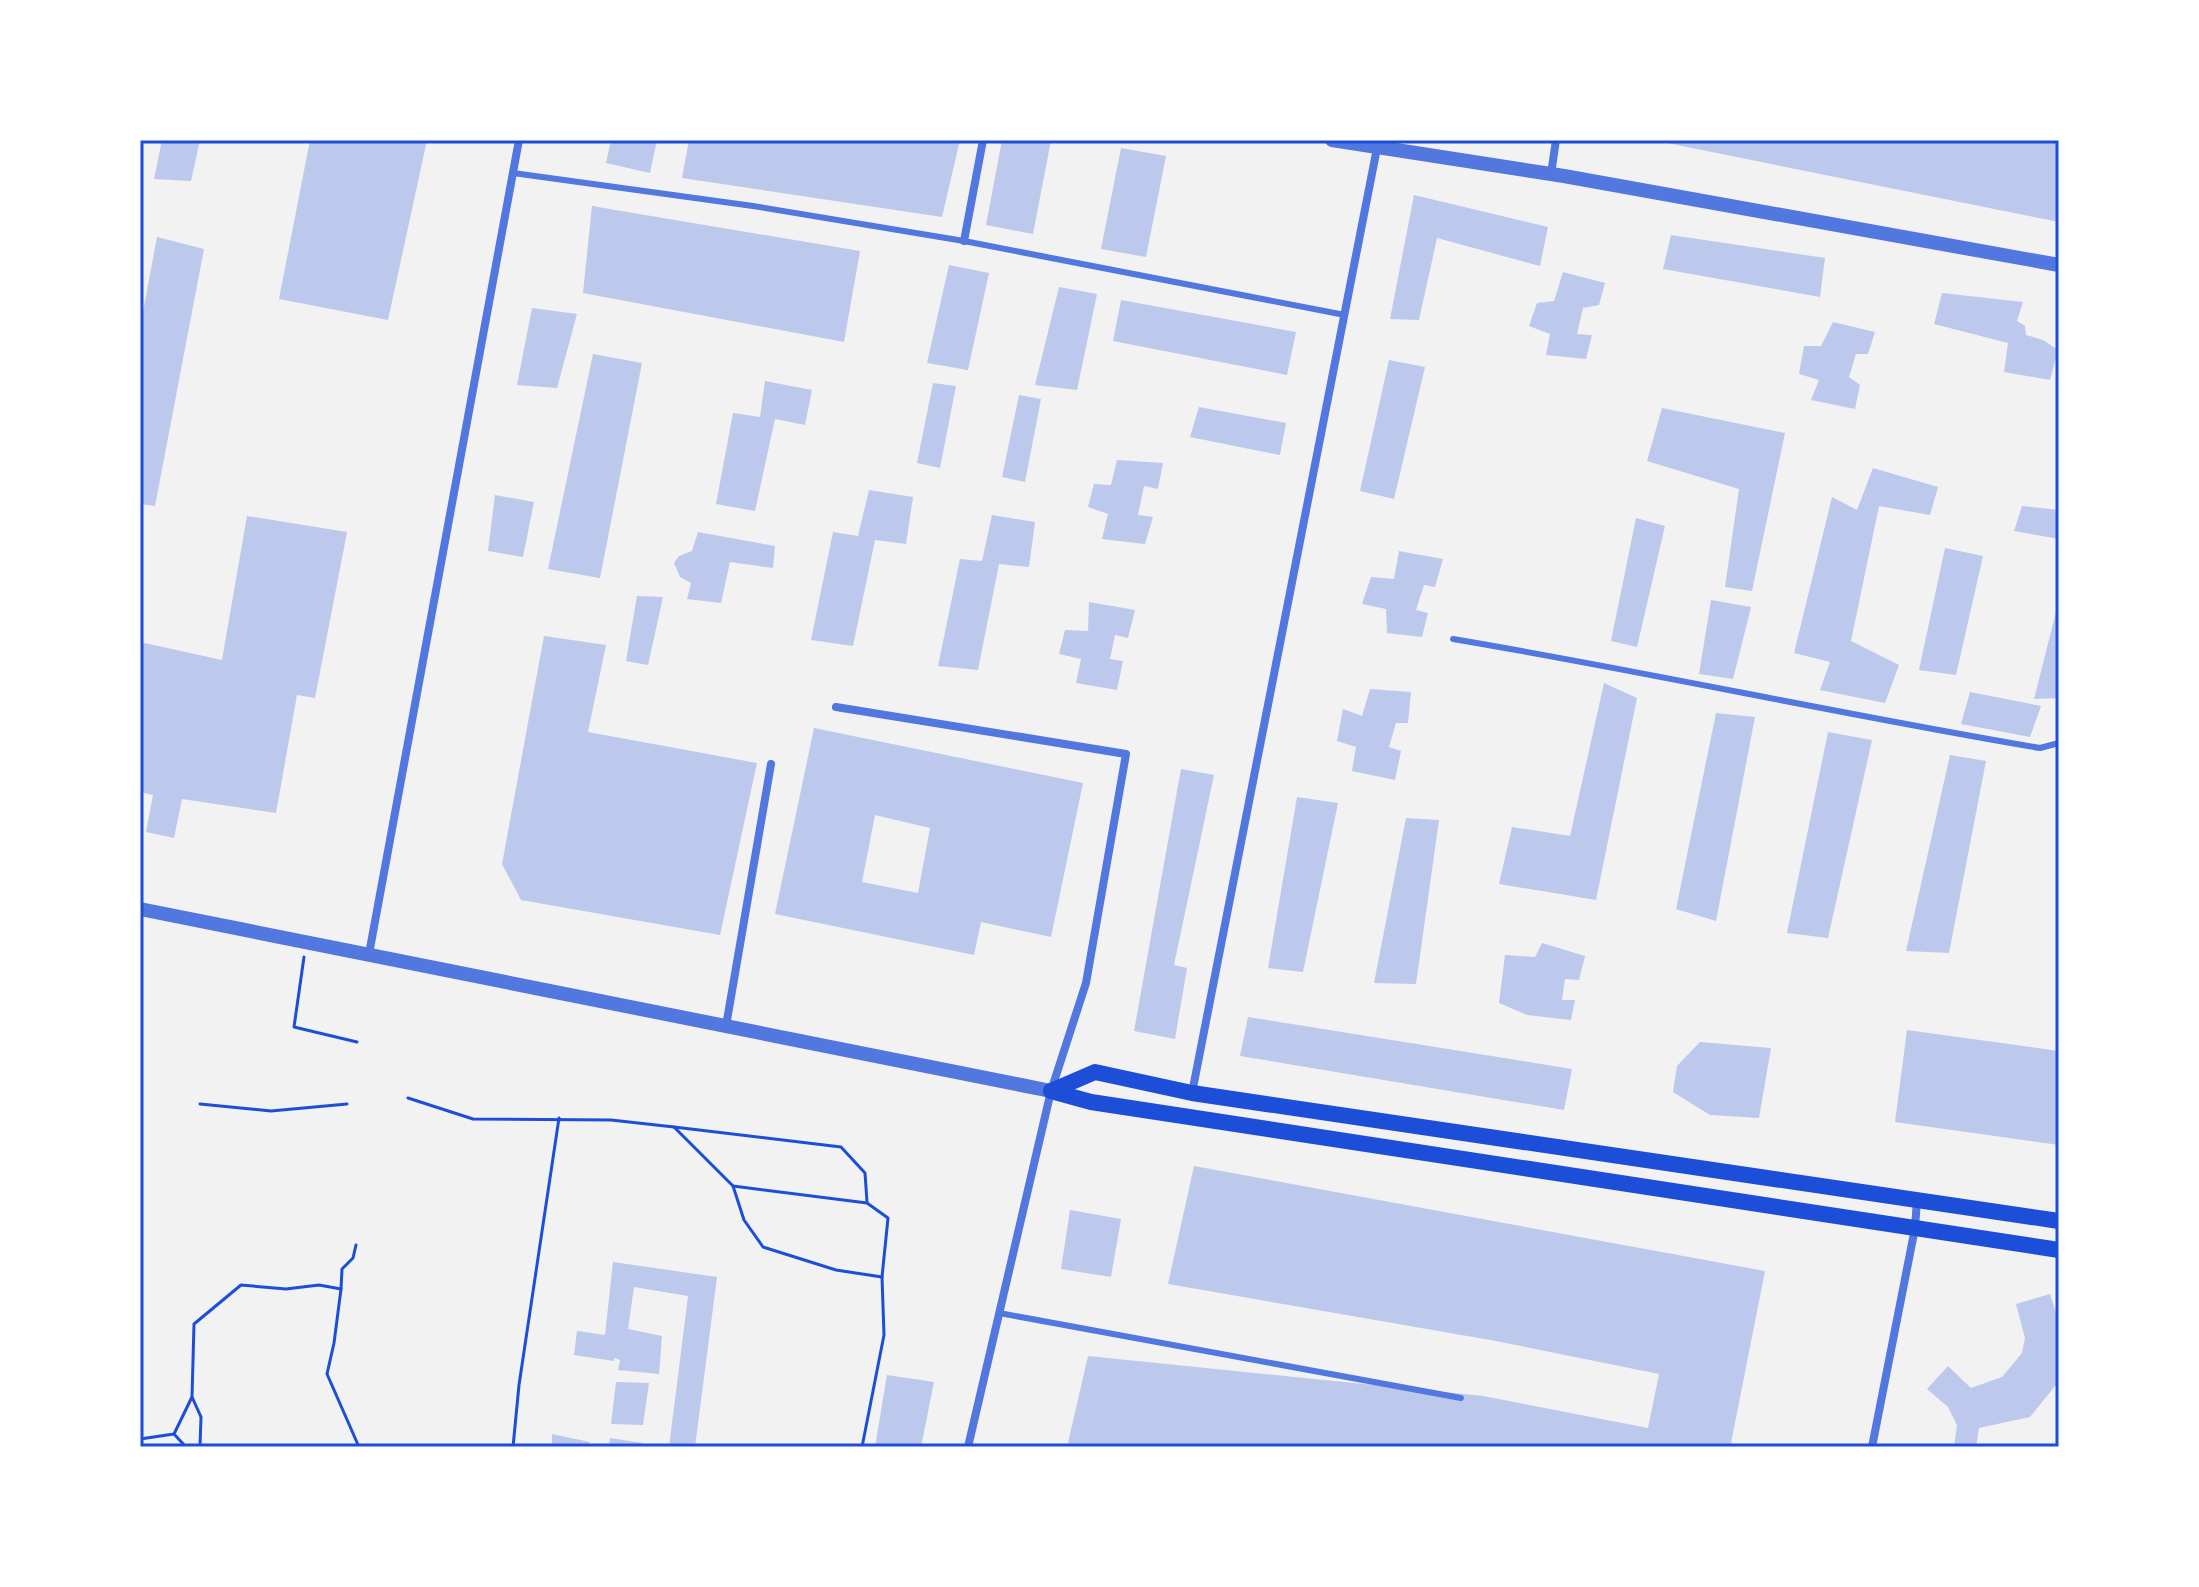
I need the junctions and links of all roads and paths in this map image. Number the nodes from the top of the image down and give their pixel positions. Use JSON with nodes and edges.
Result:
{"nodes":[{"id":1,"x":519,"y":140,"type":"edge"},
{"id":2,"x":983,"y":140,"type":"edge"},
{"id":3,"x":1332,"y":140,"type":"edge"},
{"id":4,"x":1556,"y":140,"type":"edge"},
{"id":5,"x":1377,"y":148,"type":"junction"},
{"id":6,"x":513,"y":173,"type":"junction"},
{"id":7,"x":1551,"y":174,"type":"junction"},
{"id":8,"x":964,"y":241,"type":"junction"},
{"id":9,"x":2059,"y":265,"type":"edge"},
{"id":10,"x":1345,"y":315,"type":"junction"},
{"id":11,"x":1453,"y":639,"type":"dead end"},
{"id":12,"x":836,"y":707,"type":"dead end"},
{"id":13,"x":2059,"y":743,"type":"edge"},
{"id":14,"x":771,"y":764,"type":"dead end"},
{"id":15,"x":140,"y":909,"type":"edge"},
{"id":16,"x":307,"y":942,"type":"junction"},
{"id":17,"x":369,"y":954,"type":"junction"},
{"id":18,"x":726,"y":1026,"type":"junction"},
{"id":19,"x":357,"y":1042,"type":"dead end"},
{"id":20,"x":1051,"y":1091,"type":"junction"},
{"id":21,"x":1192,"y":1093,"type":"junction"},
{"id":22,"x":408,"y":1098,"type":"dead end"},
{"id":23,"x":200,"y":1104,"type":"dead end"},
{"id":24,"x":347,"y":1104,"type":"dead end"},
{"id":25,"x":559,"y":1118,"type":"junction"},
{"id":26,"x":674,"y":1127,"type":"junction"},
{"id":27,"x":733,"y":1186,"type":"junction"},
{"id":28,"x":1917,"y":1199,"type":"junction"},
{"id":29,"x":867,"y":1203,"type":"junction"},
{"id":30,"x":2059,"y":1221,"type":"edge"},
{"id":31,"x":1915,"y":1228,"type":"junction"},
{"id":32,"x":356,"y":1245,"type":"dead end"},
{"id":33,"x":2059,"y":1250,"type":"edge"},
{"id":34,"x":882,"y":1277,"type":"junction"},
{"id":35,"x":341,"y":1289,"type":"junction"},
{"id":36,"x":999,"y":1313,"type":"junction"},
{"id":37,"x":192,"y":1397,"type":"junction"},
{"id":38,"x":1461,"y":1398,"type":"dead end"},
{"id":39,"x":174,"y":1434,"type":"junction"},
{"id":40,"x":140,"y":1439,"type":"edge"},
{"id":41,"x":200,"y":1446,"type":"edge"},
{"id":42,"x":186,"y":1447,"type":"edge"},
{"id":43,"x":207,"y":1447,"type":"edge"},
{"id":44,"x":359,"y":1447,"type":"edge"},
{"id":45,"x":513,"y":1447,"type":"edge"},
{"id":46,"x":862,"y":1447,"type":"edge"},
{"id":47,"x":968,"y":1447,"type":"edge"},
{"id":48,"x":1872,"y":1447,"type":"edge"}],
"edges":[{"from":1,"to":6,"type":"street"},
{"from":2,"to":8,"type":"street"},
{"from":3,"to":5,"type":"street"},
{"from":4,"to":7,"type":"street"},
{"from":5,"to":7,"type":"street"},
{"from":5,"to":10,"type":"street"},
{"from":6,"to":8,"type":"lane"},
{"from":6,"to":17,"type":"street"},
{"from":7,"to":9,"type":"street"},
{"from":8,"to":10,"type":"lane"},
{"from":10,"to":21,"type":"street"},
{"from":11,"to":13,"type":"lane"},
{"from":12,"to":20,"type":"street"},
{"from":14,"to":18,"type":"street"},
{"from":15,"to":16,"type":"street"},
{"from":16,"to":17,"type":"street"},
{"from":16,"to":19,"type":"path"},
{"from":17,"to":18,"type":"street"},
{"from":18,"to":20,"type":"street"},
{"from":20,"to":21,"type":"main road"},
{"from":20,"to":31,"type":"main road"},
{"from":20,"to":36,"type":"street"},
{"from":21,"to":28,"type":"main road"},
{"from":22,"to":25,"type":"path"},
{"from":23,"to":24,"type":"path"},
{"from":25,"to":26,"type":"path"},
{"from":25,"to":45,"type":"path"},
{"from":26,"to":27,"type":"path"},
{"from":26,"to":29,"type":"path"},
{"from":27,"to":29,"type":"path"},
{"from":27,"to":34,"type":"path"},
{"from":28,"to":30,"type":"main road"},
{"from":28,"to":31,"type":"street"},
{"from":29,"to":34,"type":"path"},
{"from":31,"to":33,"type":"main road"},
{"from":31,"to":48,"type":"street"},
{"from":32,"to":35,"type":"path"},
{"from":34,"to":46,"type":"path"},
{"from":35,"to":37,"type":"path"},
{"from":35,"to":44,"type":"path"},
{"from":36,"to":38,"type":"lane"},
{"from":36,"to":47,"type":"street"},
{"from":37,"to":39,"type":"path"},
{"from":37,"to":41,"type":"path"},
{"from":39,"to":40,"type":"path"},
{"from":39,"to":42,"type":"path"},
{"from":41,"to":43,"type":"path"}]}
